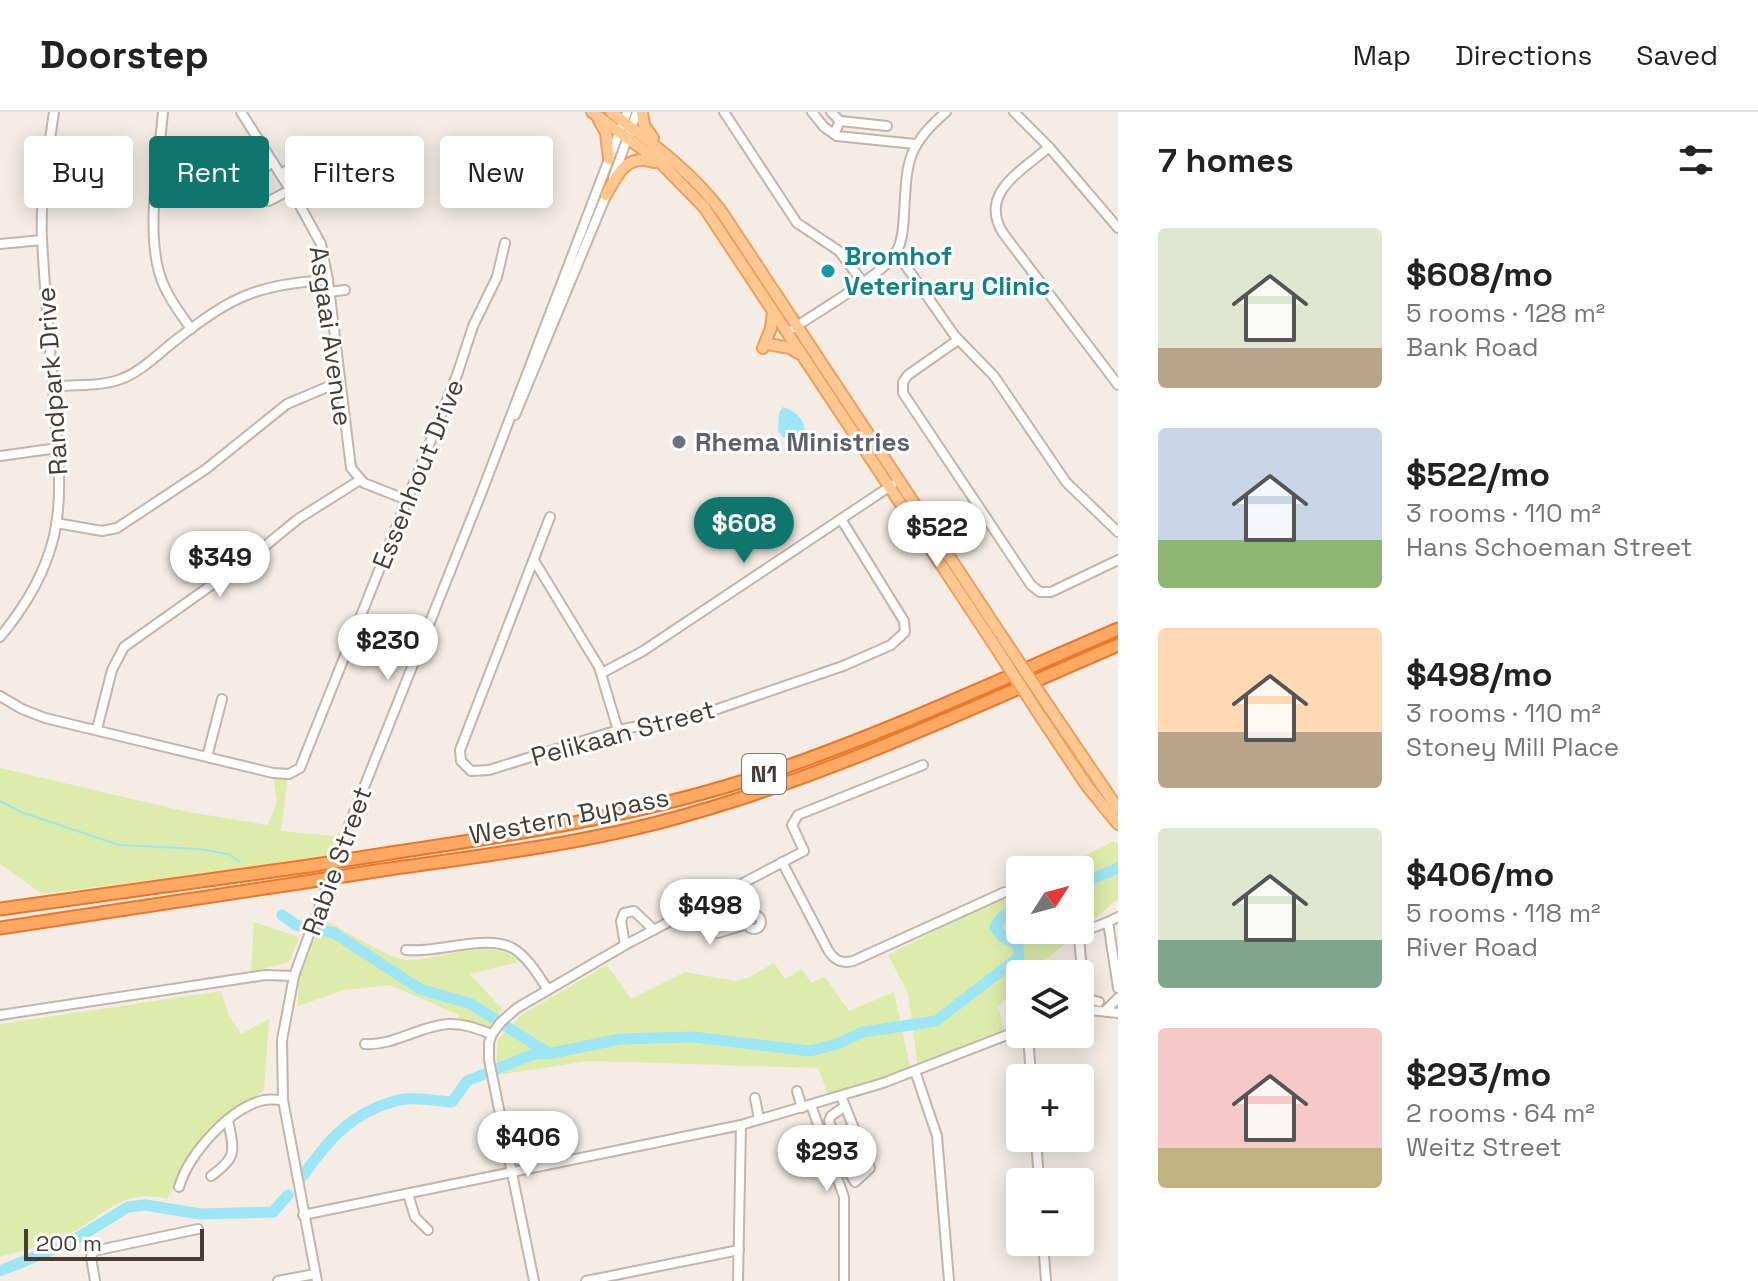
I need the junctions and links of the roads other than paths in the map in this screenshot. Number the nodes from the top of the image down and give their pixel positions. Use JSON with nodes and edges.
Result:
{"nodes":[{"id":1,"x":54,"y":112,"type":"edge"},
{"id":2,"x":163,"y":112,"type":"edge"},
{"id":3,"x":241,"y":112,"type":"edge"},
{"id":4,"x":592,"y":112,"type":"edge"},
{"id":5,"x":611,"y":112,"type":"edge"},
{"id":6,"x":640,"y":112,"type":"edge"},
{"id":7,"x":724,"y":112,"type":"edge"},
{"id":8,"x":812,"y":112,"type":"edge"},
{"id":9,"x":831,"y":112,"type":"edge"},
{"id":10,"x":946,"y":112,"type":"edge"},
{"id":11,"x":1014,"y":112,"type":"edge"},
{"id":12,"x":840,"y":121,"type":"junction"},
{"id":13,"x":625,"y":126,"type":"edge"},
{"id":14,"x":887,"y":126,"type":"dead end"},
{"id":15,"x":834,"y":134,"type":"junction"},
{"id":16,"x":915,"y":144,"type":"junction"},
{"id":17,"x":1049,"y":147,"type":"junction"},
{"id":18,"x":668,"y":154,"type":"junction"},
{"id":19,"x":609,"y":159,"type":"junction"},
{"id":20,"x":273,"y":162,"type":"junction"},
{"id":21,"x":285,"y":171,"type":"edge"},
{"id":22,"x":281,"y":174,"type":"junction"},
{"id":23,"x":679,"y":179,"type":"junction"},
{"id":24,"x":285,"y":181,"type":"edge"},
{"id":25,"x":285,"y":193,"type":"edge"},
{"id":26,"x":606,"y":195,"type":"junction"},
{"id":27,"x":301,"y":208,"type":"edge"},
{"id":28,"x":1118,"y":228,"type":"edge"},
{"id":29,"x":42,"y":240,"type":"junction"},
{"id":30,"x":505,"y":243,"type":"dead end"},
{"id":31,"x":0,"y":244,"type":"edge"},
{"id":32,"x":896,"y":252,"type":"junction"},
{"id":33,"x":328,"y":280,"type":"junction"},
{"id":34,"x":862,"y":281,"type":"junction"},
{"id":35,"x":345,"y":290,"type":"dead end"},
{"id":36,"x":329,"y":292,"type":"junction"},
{"id":37,"x":772,"y":310,"type":"junction"},
{"id":38,"x":191,"y":329,"type":"junction"},
{"id":39,"x":792,"y":329,"type":"junction"},
{"id":40,"x":958,"y":340,"type":"junction"},
{"id":41,"x":806,"y":360,"type":"junction"},
{"id":42,"x":339,"y":382,"type":"junction"},
{"id":43,"x":1118,"y":385,"type":"edge"},
{"id":44,"x":53,"y":387,"type":"junction"},
{"id":45,"x":58,"y":448,"type":"junction"},
{"id":46,"x":0,"y":456,"type":"edge"},
{"id":47,"x":494,"y":459,"type":"junction"},
{"id":48,"x":360,"y":480,"type":"junction"},
{"id":49,"x":894,"y":484,"type":"junction"},
{"id":50,"x":407,"y":500,"type":"junction"},
{"id":51,"x":550,"y":517,"type":"dead end"},
{"id":52,"x":841,"y":519,"type":"junction"},
{"id":53,"x":56,"y":523,"type":"junction"},
{"id":54,"x":1118,"y":532,"type":"edge"},
{"id":55,"x":1118,"y":560,"type":"edge"},
{"id":56,"x":535,"y":562,"type":"junction"},
{"id":57,"x":1118,"y":629,"type":"edge"},
{"id":58,"x":0,"y":637,"type":"edge"},
{"id":59,"x":1118,"y":645,"type":"edge"},
{"id":60,"x":602,"y":673,"type":"junction"},
{"id":61,"x":0,"y":696,"type":"edge"},
{"id":62,"x":222,"y":699,"type":"dead end"},
{"id":63,"x":97,"y":729,"type":"junction"},
{"id":64,"x":618,"y":730,"type":"junction"},
{"id":65,"x":207,"y":757,"type":"junction"},
{"id":66,"x":923,"y":765,"type":"dead end"},
{"id":67,"x":1118,"y":809,"type":"edge"},
{"id":68,"x":1118,"y":824,"type":"edge"},
{"id":69,"x":782,"y":862,"type":"junction"},
{"id":70,"x":1005,"y":892,"type":"dead end"},
{"id":71,"x":698,"y":907,"type":"junction"},
{"id":72,"x":0,"y":909,"type":"edge"},
{"id":73,"x":1118,"y":917,"type":"edge"},
{"id":74,"x":1108,"y":922,"type":"junction"},
{"id":75,"x":747,"y":924,"type":"dead end"},
{"id":76,"x":0,"y":928,"type":"edge"},
{"id":77,"x":654,"y":930,"type":"junction"},
{"id":78,"x":625,"y":945,"type":"junction"},
{"id":79,"x":406,"y":950,"type":"dead end"},
{"id":80,"x":1116,"y":964,"type":"edge"},
{"id":81,"x":294,"y":976,"type":"junction"},
{"id":82,"x":1118,"y":988,"type":"edge"},
{"id":83,"x":548,"y":990,"type":"junction"},
{"id":84,"x":1118,"y":998,"type":"edge"},
{"id":85,"x":1099,"y":1002,"type":"dead end"},
{"id":86,"x":1094,"y":1010,"type":"edge"},
{"id":87,"x":1105,"y":1011,"type":"junction"},
{"id":88,"x":1118,"y":1013,"type":"edge"},
{"id":89,"x":0,"y":1015,"type":"edge"},
{"id":90,"x":496,"y":1028,"type":"junction"},
{"id":91,"x":1006,"y":1035,"type":"edge"},
{"id":92,"x":365,"y":1044,"type":"dead end"},
{"id":93,"x":915,"y":1071,"type":"junction"},
{"id":94,"x":797,"y":1091,"type":"dead end"},
{"id":95,"x":841,"y":1096,"type":"junction"},
{"id":96,"x":755,"y":1098,"type":"dead end"},
{"id":97,"x":283,"y":1100,"type":"junction"},
{"id":98,"x":807,"y":1106,"type":"junction"},
{"id":99,"x":845,"y":1106,"type":"junction"},
{"id":100,"x":759,"y":1119,"type":"junction"},
{"id":101,"x":228,"y":1120,"type":"junction"},
{"id":102,"x":741,"y":1125,"type":"junction"},
{"id":103,"x":511,"y":1173,"type":"junction"},
{"id":104,"x":211,"y":1176,"type":"dead end"},
{"id":105,"x":179,"y":1187,"type":"dead end"},
{"id":106,"x":408,"y":1194,"type":"junction"},
{"id":107,"x":303,"y":1215,"type":"junction"},
{"id":108,"x":198,"y":1229,"type":"dead end"},
{"id":109,"x":428,"y":1230,"type":"dead end"},
{"id":110,"x":739,"y":1250,"type":"junction"},
{"id":111,"x":1044,"y":1256,"type":"edge"},
{"id":112,"x":316,"y":1277,"type":"edge"},
{"id":113,"x":95,"y":1281,"type":"edge"},
{"id":114,"x":278,"y":1281,"type":"edge"},
{"id":115,"x":534,"y":1281,"type":"edge"},
{"id":116,"x":586,"y":1281,"type":"edge"},
{"id":117,"x":738,"y":1281,"type":"edge"},
{"id":118,"x":844,"y":1281,"type":"edge"},
{"id":119,"x":949,"y":1281,"type":"edge"},
{"id":120,"x":1046,"y":1281,"type":"edge"}],
"edges":[{"from":1,"to":29,"type":"street","name":"Randpark Drive"},
{"from":2,"to":38,"type":"street"},
{"from":3,"to":20,"type":"street","name":"Asgaai Avenue"},
{"from":4,"to":13,"type":"main road"},
{"from":4,"to":19,"type":"main road"},
{"from":5,"to":13,"type":"main road"},
{"from":6,"to":13,"type":"street"},
{"from":6,"to":18,"type":"main road"},
{"from":7,"to":34,"type":"street"},
{"from":8,"to":15,"type":"street"},
{"from":9,"to":12,"type":"street"},
{"from":10,"to":16,"type":"street"},
{"from":11,"to":17,"type":"street"},
{"from":12,"to":14,"type":"street"},
{"from":12,"to":15,"type":"street"},
{"from":13,"to":18,"type":"main road"},
{"from":13,"to":19,"type":"street","name":"Rabie Street"},
{"from":13,"to":23,"type":"main road"},
{"from":13,"to":26,"type":"street","name":"Rabie Street"},
{"from":15,"to":16,"type":"street"},
{"from":16,"to":32,"type":"street"},
{"from":17,"to":28,"type":"street"},
{"from":17,"to":43,"type":"street"},
{"from":18,"to":39,"type":"main road"},
{"from":19,"to":47,"type":"street","name":"Rabie Street"},
{"from":20,"to":22,"type":"street","name":"Asgaai Avenue"},
{"from":20,"to":25,"type":"street"},
{"from":21,"to":22,"type":"street"},
{"from":22,"to":24,"type":"street","name":"Asgaai Avenue"},
{"from":23,"to":26,"type":"main road"},
{"from":23,"to":37,"type":"main road"},
{"from":26,"to":47,"type":"street","name":"Rabie Street"},
{"from":27,"to":33,"type":"street","name":"Asgaai Avenue"},
{"from":29,"to":31,"type":"street"},
{"from":29,"to":44,"type":"street","name":"Randpark Drive"},
{"from":30,"to":50,"type":"street","name":"Essenhout Drive"},
{"from":32,"to":34,"type":"street"},
{"from":32,"to":40,"type":"street"},
{"from":33,"to":36,"type":"street","name":"Asgaai Avenue"},
{"from":33,"to":38,"type":"street"},
{"from":34,"to":39,"type":"street"},
{"from":35,"to":36,"type":"street"},
{"from":36,"to":42,"type":"street","name":"Asgaai Avenue"},
{"from":37,"to":39,"type":"main road"},
{"from":37,"to":41,"type":"main road"},
{"from":38,"to":44,"type":"street"},
{"from":39,"to":41,"type":"main road"},
{"from":39,"to":49,"type":"main road"},
{"from":40,"to":54,"type":"street"},
{"from":40,"to":55,"type":"street"},
{"from":41,"to":49,"type":"main road"},
{"from":42,"to":48,"type":"street","name":"Asgaai Avenue"},
{"from":42,"to":53,"type":"street"},
{"from":44,"to":45,"type":"street","name":"Randpark Drive"},
{"from":45,"to":46,"type":"street"},
{"from":45,"to":53,"type":"street","name":"Randpark Drive"},
{"from":47,"to":81,"type":"street","name":"Rabie Street"},
{"from":48,"to":50,"type":"street"},
{"from":48,"to":63,"type":"street"},
{"from":49,"to":52,"type":"street"},
{"from":49,"to":67,"type":"main road","bridge":true},
{"from":49,"to":68,"type":"main road","bridge":true},
{"from":50,"to":65,"type":"street","name":"Essenhout Drive"},
{"from":51,"to":56,"type":"street","name":"Pelikaan Street"},
{"from":52,"to":60,"type":"street"},
{"from":52,"to":64,"type":"street","name":"Pelikaan Street"},
{"from":53,"to":58,"type":"street","name":"Randpark Drive"},
{"from":56,"to":60,"type":"street"},
{"from":56,"to":64,"type":"street","name":"Pelikaan Street"},
{"from":57,"to":72,"type":"highway","name":"Western Bypass","number":"N1","bridge":true},
{"from":59,"to":76,"type":"highway","name":"Western Bypass","number":"N1","bridge":true},
{"from":60,"to":64,"type":"street"},
{"from":61,"to":63,"type":"street","name":"Essenhout Drive"},
{"from":62,"to":65,"type":"street"},
{"from":63,"to":65,"type":"street","name":"Essenhout Drive"},
{"from":66,"to":69,"type":"street"},
{"from":69,"to":70,"type":"street"},
{"from":69,"to":71,"type":"street"},
{"from":71,"to":75,"type":"street"},
{"from":71,"to":77,"type":"street"},
{"from":73,"to":74,"type":"street"},
{"from":74,"to":80,"type":"street"},
{"from":74,"to":85,"type":"street"},
{"from":77,"to":78,"type":"street"},
{"from":77,"to":78,"type":"street"},
{"from":78,"to":83,"type":"street"},
{"from":79,"to":83,"type":"street"},
{"from":80,"to":82,"type":"street"},
{"from":81,"to":89,"type":"street"},
{"from":81,"to":97,"type":"street","name":"Rabie Street"},
{"from":83,"to":90,"type":"street"},
{"from":84,"to":87,"type":"street"},
{"from":86,"to":87,"type":"street"},
{"from":87,"to":88,"type":"street"},
{"from":90,"to":92,"type":"street"},
{"from":90,"to":103,"type":"street"},
{"from":91,"to":93,"type":"street"},
{"from":93,"to":95,"type":"street"},
{"from":93,"to":119,"type":"street"},
{"from":94,"to":98,"type":"street"},
{"from":95,"to":98,"type":"street"},
{"from":95,"to":99,"type":"street"},
{"from":96,"to":100,"type":"street"},
{"from":97,"to":101,"type":"street"},
{"from":97,"to":107,"type":"street","name":"Rabie Street"},
{"from":98,"to":100,"type":"street"},
{"from":98,"to":118,"type":"street"},
{"from":99,"to":99,"type":"street"},
{"from":100,"to":102,"type":"street"},
{"from":101,"to":104,"type":"street"},
{"from":101,"to":105,"type":"street"},
{"from":102,"to":103,"type":"street"},
{"from":102,"to":110,"type":"street"},
{"from":103,"to":106,"type":"street"},
{"from":103,"to":115,"type":"street"},
{"from":106,"to":107,"type":"street"},
{"from":106,"to":109,"type":"street"},
{"from":107,"to":112,"type":"street","name":"Rabie Street"},
{"from":108,"to":113,"type":"street"},
{"from":110,"to":116,"type":"street"},
{"from":110,"to":117,"type":"street"},
{"from":111,"to":120,"type":"street"},
{"from":112,"to":114,"type":"street"}]}
